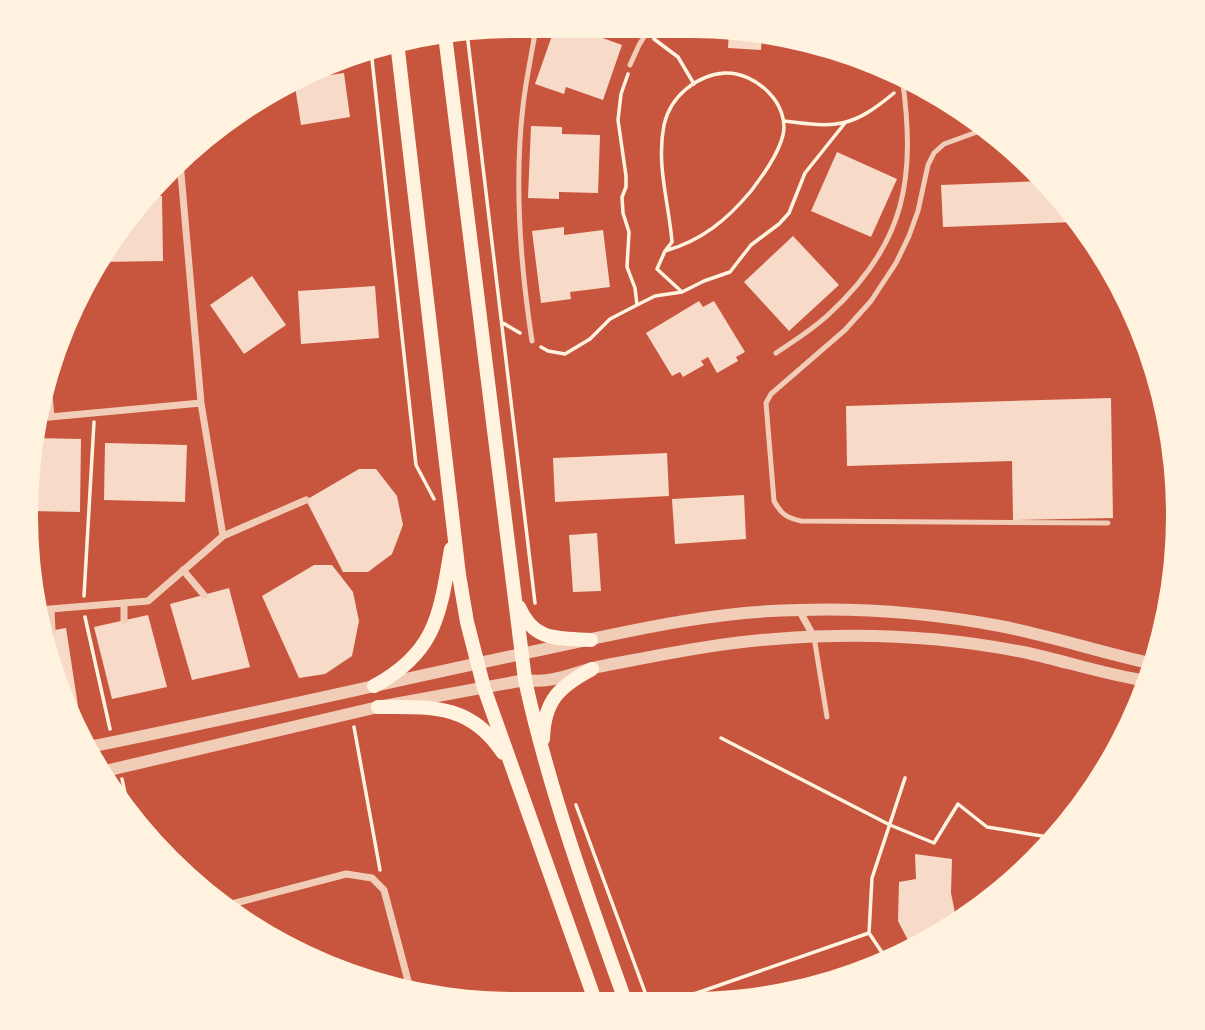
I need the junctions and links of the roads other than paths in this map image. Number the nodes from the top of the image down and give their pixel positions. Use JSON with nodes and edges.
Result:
{"nodes":[{"id":1,"x":535,"y":38,"type":"edge"},
{"id":2,"x":644,"y":38,"type":"edge"},
{"id":3,"x":446,"y":44,"type":"edge"},
{"id":4,"x":398,"y":54,"type":"edge"},
{"id":5,"x":631,"y":65,"type":"road end"},
{"id":6,"x":904,"y":90,"type":"edge"},
{"id":7,"x":974,"y":133,"type":"edge"},
{"id":8,"x":181,"y":175,"type":"edge"},
{"id":9,"x":532,"y":341,"type":"road end"},
{"id":10,"x":776,"y":353,"type":"dead end"},
{"id":11,"x":201,"y":403,"type":"junction"},
{"id":12,"x":51,"y":408,"type":"edge"},
{"id":13,"x":52,"y":416,"type":"joint"},
{"id":14,"x":306,"y":500,"type":"dead end"},
{"id":15,"x":1108,"y":523,"type":"dead end"},
{"id":16,"x":454,"y":534,"type":"junction"},
{"id":17,"x":223,"y":536,"type":"junction"},
{"id":18,"x":183,"y":570,"type":"junction"},
{"id":19,"x":204,"y":595,"type":"dead end"},
{"id":20,"x":514,"y":596,"type":"junction"},
{"id":21,"x":124,"y":603,"type":"junction"},
{"id":22,"x":51,"y":608,"type":"joint"},
{"id":23,"x":800,"y":610,"type":"junction"},
{"id":24,"x":124,"y":620,"type":"dead end"},
{"id":25,"x":52,"y":624,"type":"edge"},
{"id":26,"x":814,"y":636,"type":"junction"},
{"id":27,"x":591,"y":640,"type":"junction"},
{"id":28,"x":522,"y":654,"type":"junction"},
{"id":29,"x":1143,"y":660,"type":"edge"},
{"id":30,"x":477,"y":663,"type":"junction"},
{"id":31,"x":592,"y":669,"type":"junction"},
{"id":32,"x":525,"y":680,"type":"junction"},
{"id":33,"x":1136,"y":681,"type":"edge"},
{"id":34,"x":374,"y":686,"type":"junction"},
{"id":35,"x":484,"y":688,"type":"junction"},
{"id":36,"x":378,"y":707,"type":"junction"},
{"id":37,"x":828,"y":717,"type":"dead end"},
{"id":38,"x":98,"y":745,"type":"edge"},
{"id":39,"x":544,"y":755,"type":"junction"},
{"id":40,"x":112,"y":769,"type":"edge"},
{"id":41,"x":513,"y":770,"type":"junction"},
{"id":42,"x":238,"y":902,"type":"edge"},
{"id":43,"x":407,"y":979,"type":"edge"},
{"id":44,"x":592,"y":992,"type":"edge"},
{"id":45,"x":622,"y":992,"type":"edge"}],
"edges":[{"from":1,"to":9,"type":"lane"},
{"from":2,"to":5,"type":"lane"},
{"from":3,"to":20,"type":"main road"},
{"from":4,"to":16,"type":"main road"},
{"from":6,"to":10,"type":"lane"},
{"from":7,"to":15,"type":"lane"},
{"from":8,"to":11,"type":"street"},
{"from":11,"to":13,"type":"street"},
{"from":11,"to":17,"type":"street"},
{"from":12,"to":13,"type":"lane"},
{"from":14,"to":17,"type":"street"},
{"from":16,"to":30,"type":"main road"},
{"from":16,"to":34,"type":"main road"},
{"from":17,"to":18,"type":"street"},
{"from":18,"to":19,"type":"street"},
{"from":18,"to":21,"type":"street"},
{"from":20,"to":27,"type":"main road"},
{"from":20,"to":28,"type":"main road"},
{"from":21,"to":22,"type":"street"},
{"from":21,"to":24,"type":"street"},
{"from":22,"to":25,"type":"street"},
{"from":23,"to":26,"type":"street"},
{"from":23,"to":27,"type":"street"},
{"from":23,"to":29,"type":"street"},
{"from":26,"to":31,"type":"street"},
{"from":26,"to":33,"type":"street"},
{"from":26,"to":37,"type":"lane"},
{"from":27,"to":28,"type":"street"},
{"from":28,"to":30,"type":"street"},
{"from":28,"to":32,"type":"main road"},
{"from":30,"to":34,"type":"street"},
{"from":30,"to":35,"type":"main road"},
{"from":31,"to":32,"type":"street"},
{"from":31,"to":39,"type":"main road"},
{"from":32,"to":35,"type":"street"},
{"from":32,"to":39,"type":"main road"},
{"from":34,"to":38,"type":"street"},
{"from":35,"to":36,"type":"street"},
{"from":35,"to":41,"type":"main road"},
{"from":36,"to":40,"type":"street"},
{"from":36,"to":41,"type":"main road"},
{"from":39,"to":45,"type":"main road"},
{"from":41,"to":44,"type":"main road"},
{"from":42,"to":43,"type":"street"}]}
